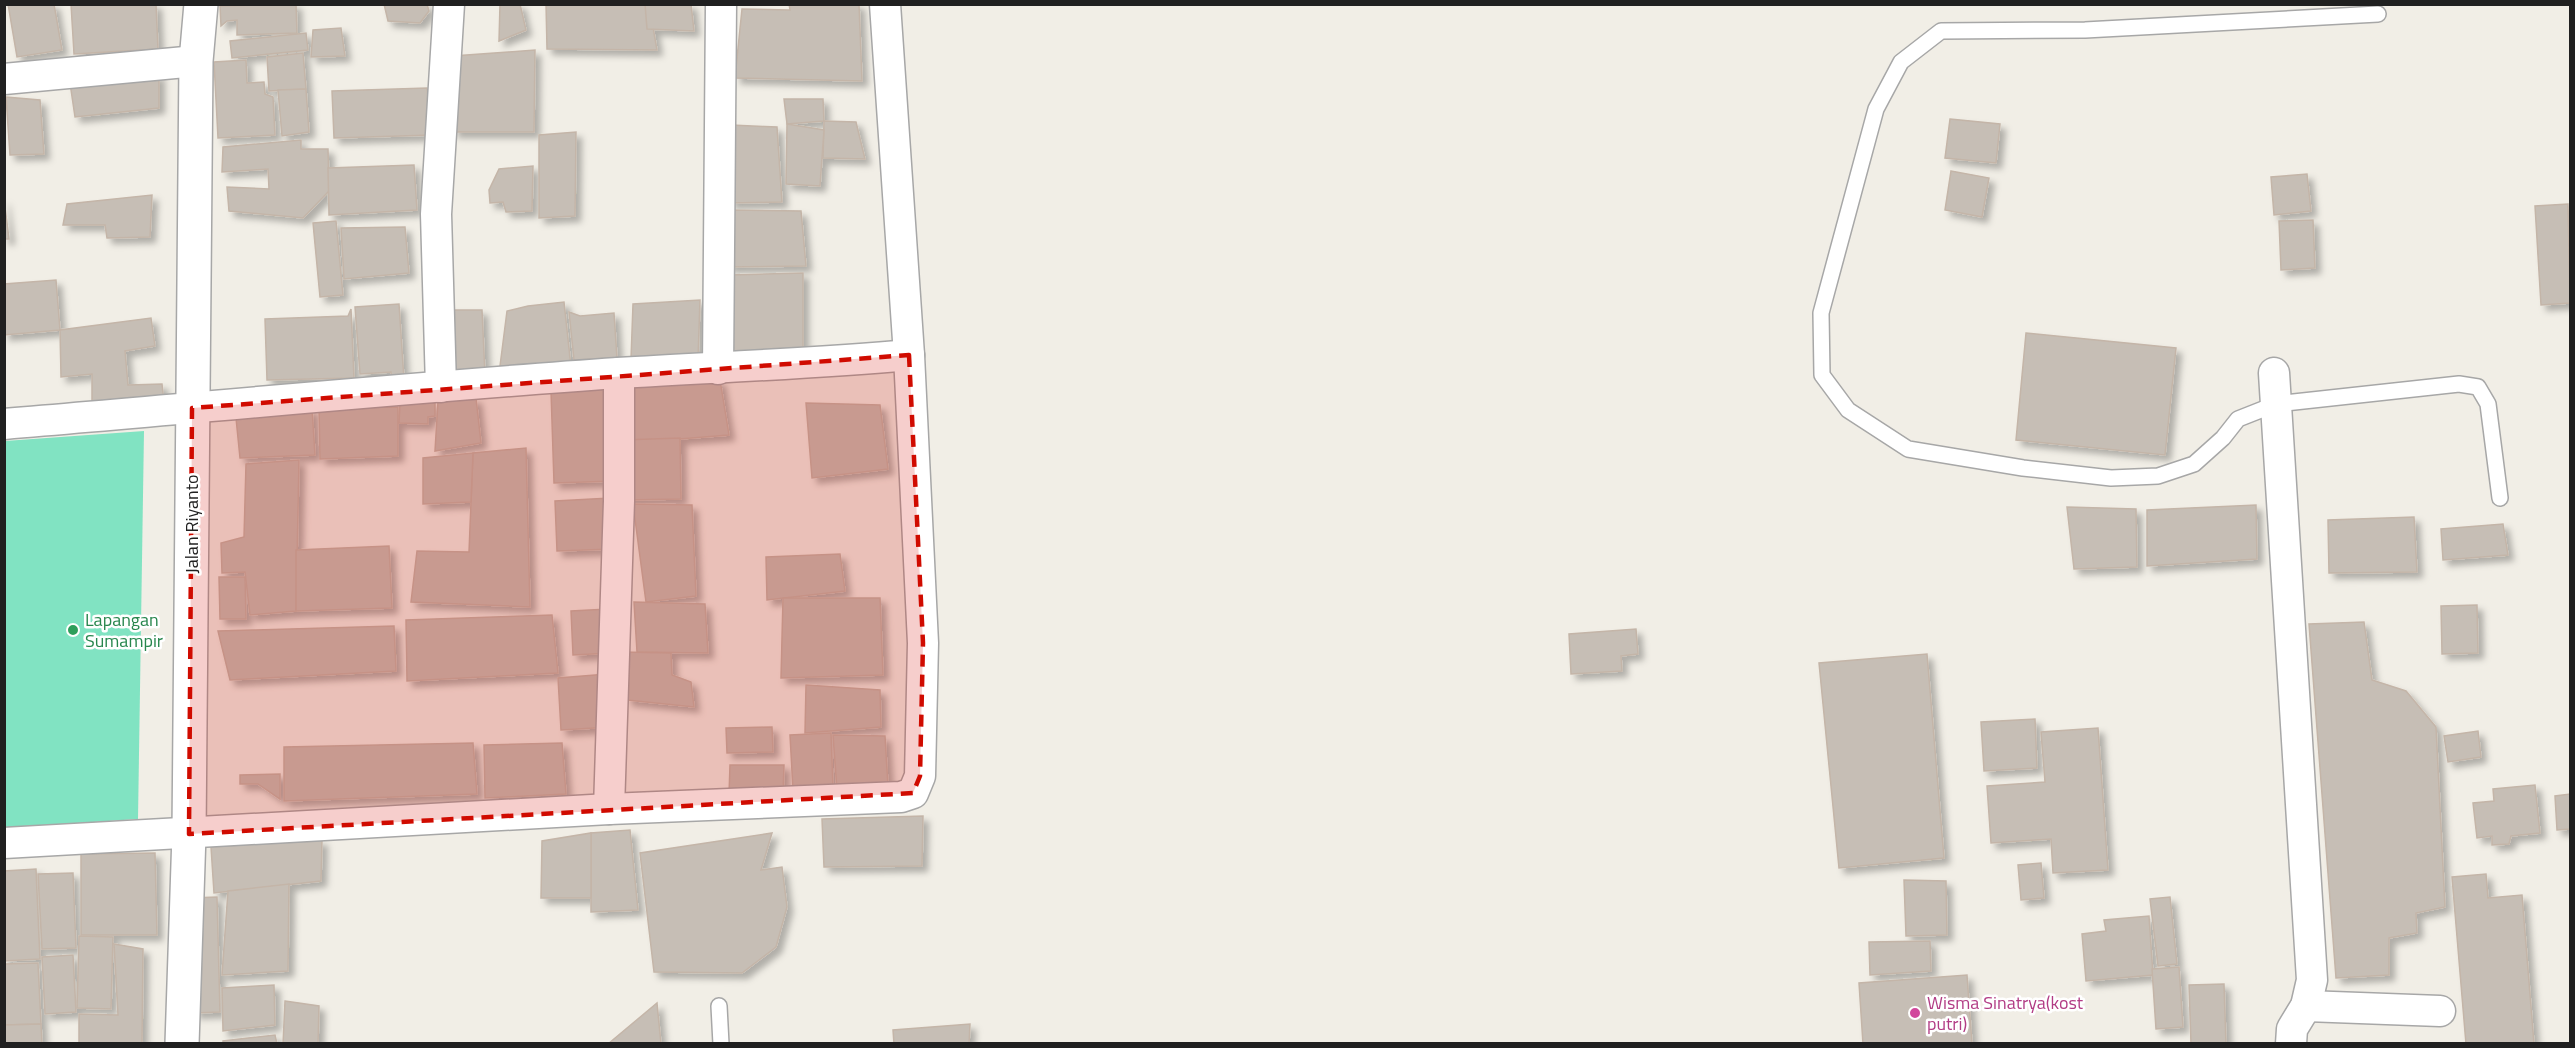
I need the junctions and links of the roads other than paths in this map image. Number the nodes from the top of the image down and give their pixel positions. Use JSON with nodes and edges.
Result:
{"nodes":[{"id":1,"x":201,"y":4,"type":"edge"},
{"id":2,"x":449,"y":4,"type":"edge"},
{"id":3,"x":721,"y":4,"type":"edge"},
{"id":4,"x":885,"y":4,"type":"edge"},
{"id":5,"x":2297,"y":12,"type":"edge"},
{"id":6,"x":2378,"y":14,"type":"dead end"},
{"id":7,"x":196,"y":61,"type":"junction"},
{"id":8,"x":4,"y":79,"type":"edge"},
{"id":9,"x":909,"y":355,"type":"junction"},
{"id":10,"x":718,"y":369,"type":"junction"},
{"id":11,"x":619,"y":373,"type":"junction"},
{"id":12,"x":2274,"y":373,"type":"dead end"},
{"id":13,"x":441,"y":387,"type":"junction"},
{"id":14,"x":2276,"y":404,"type":"junction"},
{"id":15,"x":192,"y":408,"type":"junction"},
{"id":16,"x":4,"y":424,"type":"edge"},
{"id":17,"x":2500,"y":498,"type":"dead end"},
{"id":18,"x":609,"y":809,"type":"junction"},
{"id":19,"x":189,"y":834,"type":"junction"},
{"id":20,"x":4,"y":843,"type":"edge"},
{"id":21,"x":719,"y":1006,"type":"dead end"},
{"id":22,"x":2306,"y":1006,"type":"junction"},
{"id":23,"x":2440,"y":1011,"type":"dead end"},
{"id":24,"x":182,"y":1044,"type":"edge"},
{"id":25,"x":721,"y":1044,"type":"edge"},
{"id":26,"x":2291,"y":1044,"type":"edge"}],
"edges":[{"from":1,"to":7,"type":"street","name":"Jalan Riyanto"},
{"from":2,"to":13,"type":"street"},
{"from":3,"to":10,"type":"street"},
{"from":4,"to":9,"type":"street"},
{"from":5,"to":6,"type":"lane"},
{"from":5,"to":14,"type":"lane"},
{"from":7,"to":8,"type":"street"},
{"from":7,"to":15,"type":"street","name":"Jalan Riyanto"},
{"from":9,"to":10,"type":"street"},
{"from":9,"to":18,"type":"street"},
{"from":10,"to":11,"type":"street"},
{"from":11,"to":13,"type":"street"},
{"from":11,"to":18,"type":"street"},
{"from":12,"to":14,"type":"street"},
{"from":13,"to":15,"type":"street"},
{"from":14,"to":17,"type":"lane"},
{"from":14,"to":22,"type":"street"},
{"from":15,"to":16,"type":"street"},
{"from":15,"to":19,"type":"street","name":"Jalan Riyanto"},
{"from":18,"to":19,"type":"street"},
{"from":19,"to":20,"type":"street"},
{"from":19,"to":24,"type":"street","name":"Jalan Riyanto"},
{"from":21,"to":25,"type":"lane"},
{"from":22,"to":23,"type":"street"},
{"from":22,"to":26,"type":"street"}]}
